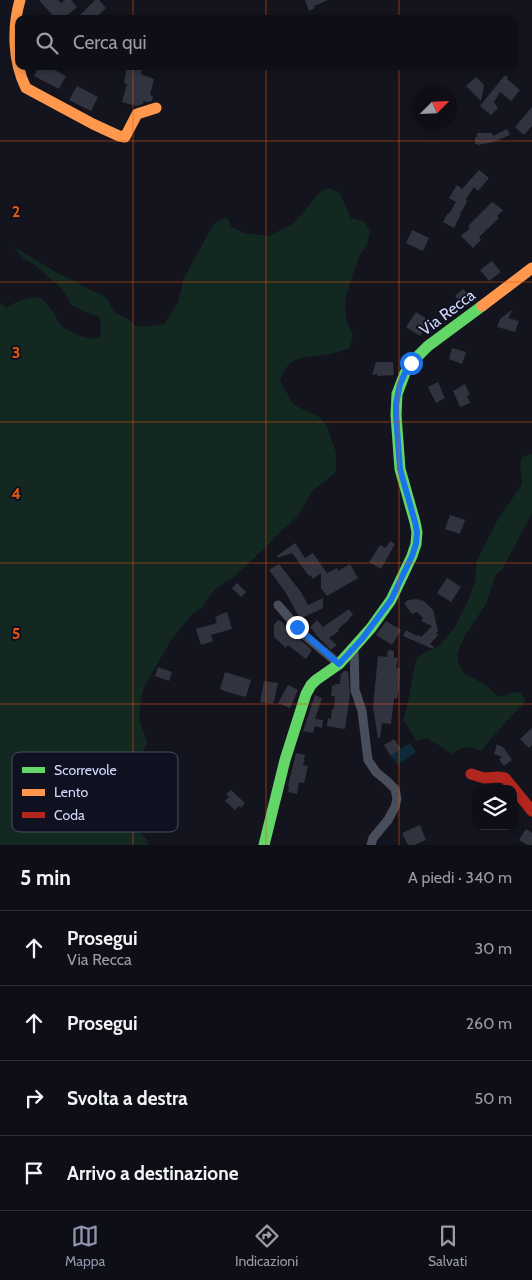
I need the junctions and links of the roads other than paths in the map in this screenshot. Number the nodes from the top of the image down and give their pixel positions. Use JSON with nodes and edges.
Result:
{"nodes":[{"id":1,"x":20,"y":0,"type":"edge"},
{"id":2,"x":16,"y":15,"type":"edge"},
{"id":3,"x":19,"y":70,"type":"edge"},
{"id":4,"x":156,"y":108,"type":"dead end"},
{"id":5,"x":532,"y":268,"type":"edge"},
{"id":6,"x":278,"y":605,"type":"dead end"},
{"id":7,"x":354,"y":648,"type":"junction"},
{"id":8,"x":339,"y":664,"type":"junction"},
{"id":9,"x":471,"y":774,"type":"dead end"},
{"id":10,"x":532,"y":811,"type":"edge"},
{"id":11,"x":264,"y":845,"type":"edge"},
{"id":12,"x":371,"y":845,"type":"edge"}],
"edges":[{"from":1,"to":2,"type":"street"},
{"from":3,"to":4,"type":"street"},
{"from":5,"to":7,"type":"street","name":"Via Recca"},
{"from":6,"to":8,"type":"street"},
{"from":7,"to":8,"type":"street"},
{"from":7,"to":12,"type":"street"},
{"from":8,"to":11,"type":"street"},
{"from":9,"to":10,"type":"street"}]}
